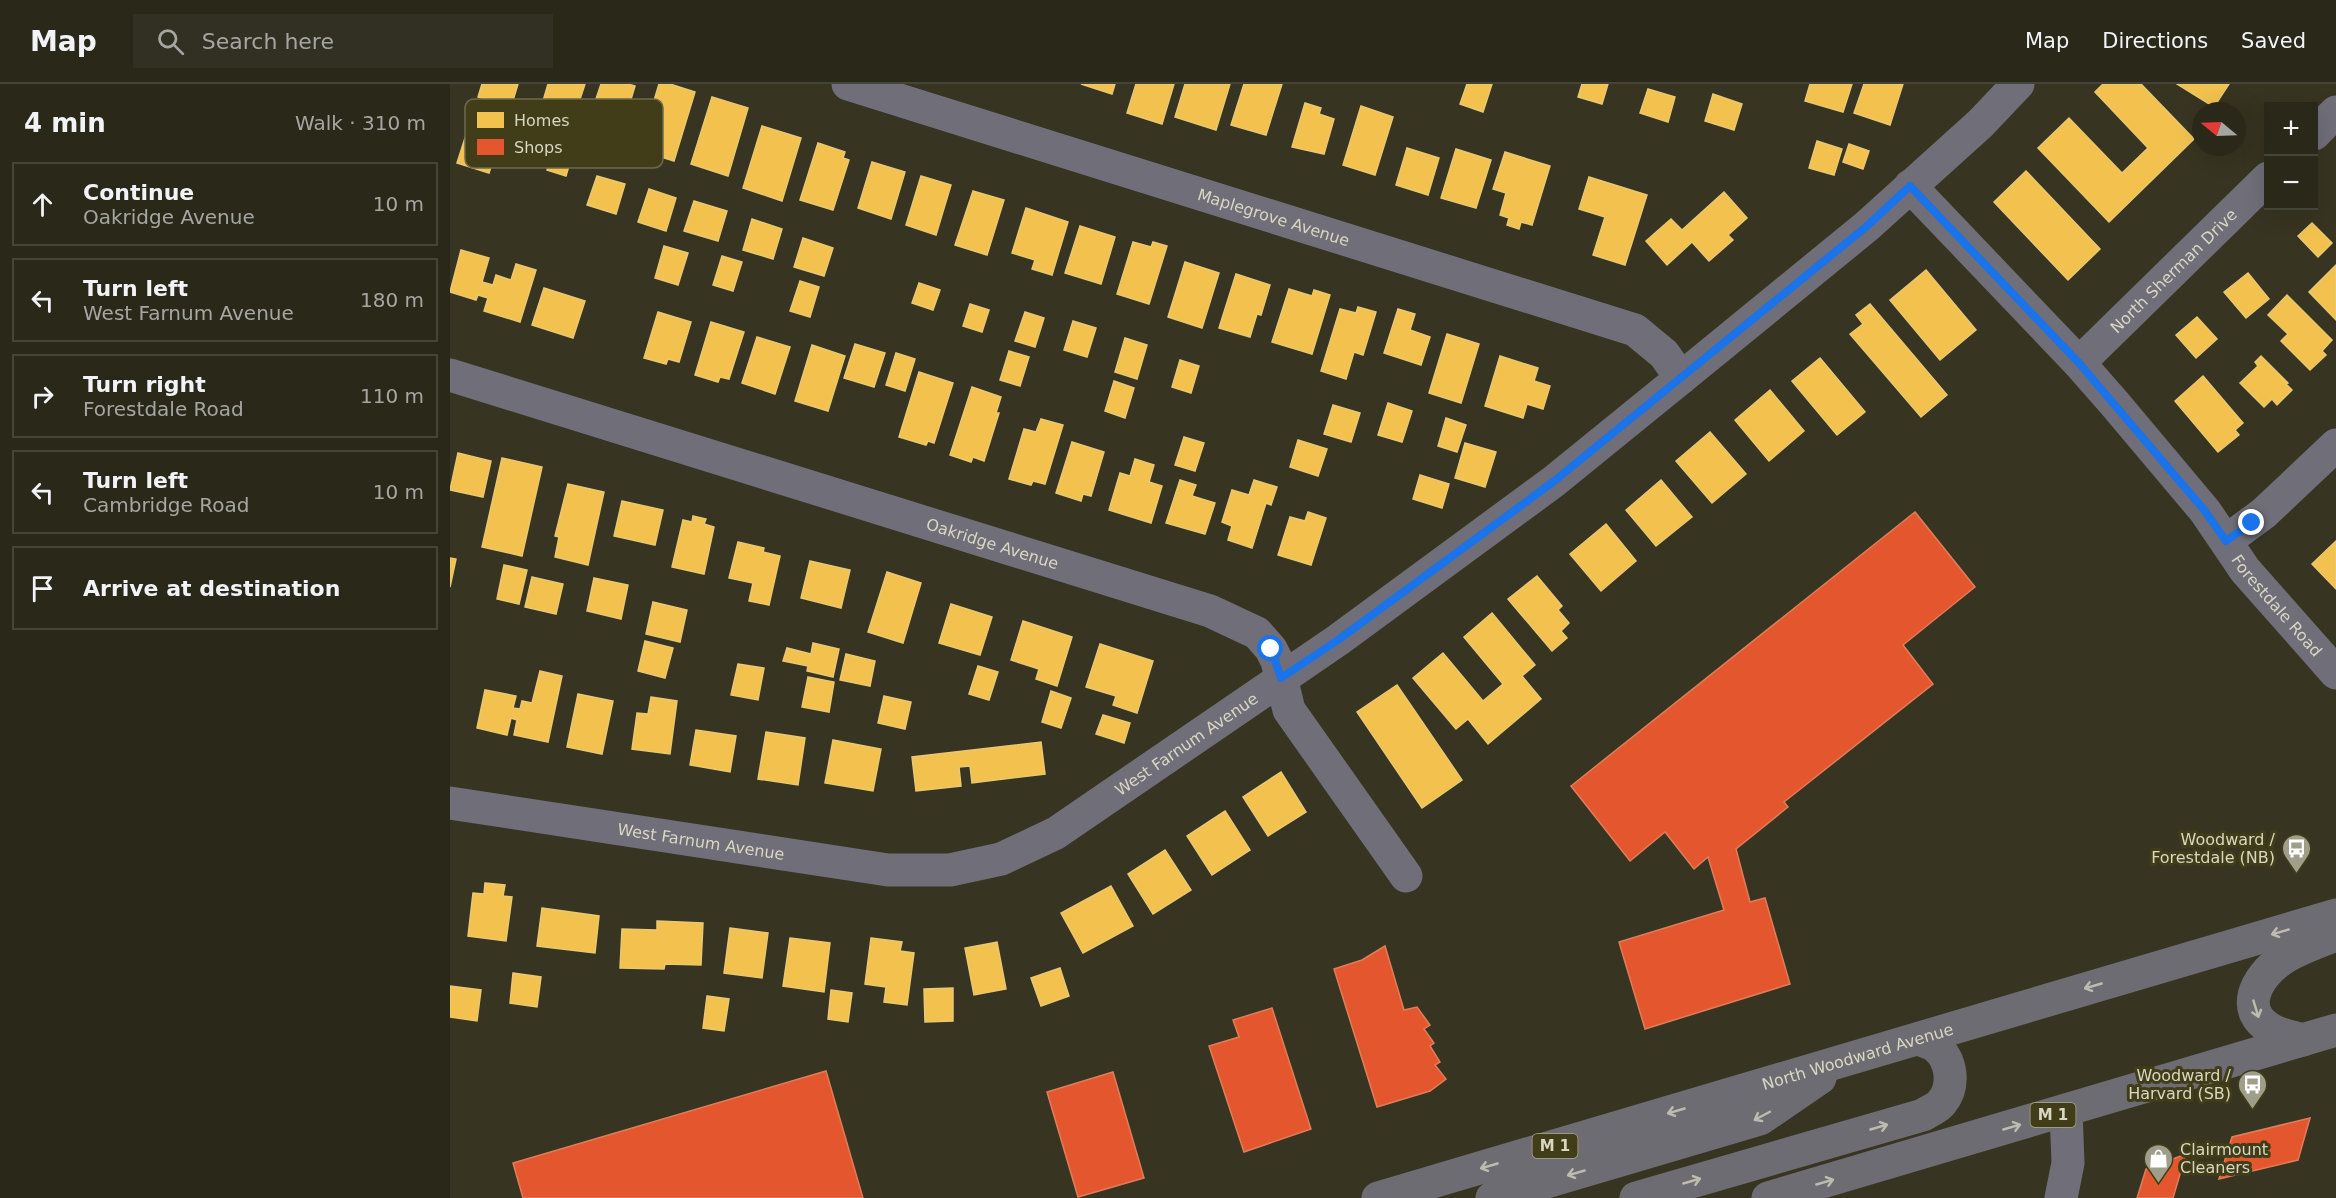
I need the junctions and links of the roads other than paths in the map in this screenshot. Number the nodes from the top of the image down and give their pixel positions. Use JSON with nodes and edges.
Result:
{"nodes":[{"id":1,"x":848,"y":84,"type":"edge"},
{"id":2,"x":2018,"y":84,"type":"edge"},
{"id":3,"x":2336,"y":112,"type":"edge"},
{"id":4,"x":2318,"y":129,"type":"edge"},
{"id":5,"x":2264,"y":182,"type":"edge"},
{"id":6,"x":1910,"y":186,"type":"junction"},
{"id":7,"x":2079,"y":363,"type":"junction"},
{"id":8,"x":450,"y":375,"type":"edge"},
{"id":9,"x":1681,"y":378,"type":"junction"},
{"id":10,"x":2336,"y":445,"type":"edge"},
{"id":11,"x":2226,"y":541,"type":"junction"},
{"id":12,"x":2336,"y":673,"type":"edge"},
{"id":13,"x":1281,"y":678,"type":"junction"},
{"id":14,"x":450,"y":803,"type":"edge"},
{"id":15,"x":1406,"y":876,"type":"dead end"},
{"id":16,"x":2336,"y":915,"type":"edge"},
{"id":17,"x":2336,"y":934,"type":"edge"},
{"id":18,"x":2336,"y":1030,"type":"edge"},
{"id":19,"x":1919,"y":1039,"type":"junction"},
{"id":20,"x":2303,"y":1040,"type":"junction"},
{"id":21,"x":1846,"y":1061,"type":"junction"},
{"id":22,"x":2066,"y":1111,"type":"junction"},
{"id":23,"x":1378,"y":1198,"type":"edge"},
{"id":24,"x":1492,"y":1198,"type":"edge"},
{"id":25,"x":1636,"y":1198,"type":"edge"},
{"id":26,"x":1768,"y":1198,"type":"edge"},
{"id":27,"x":2061,"y":1198,"type":"edge"}],
"edges":[{"from":1,"to":9,"type":"street","name":"Maplegrove Avenue"},
{"from":2,"to":6,"type":"street","name":"West Farnum Avenue"},
{"from":3,"to":4,"type":"street"},
{"from":5,"to":7,"type":"street","name":"North Sherman Drive"},
{"from":6,"to":7,"type":"street","name":"Forestdale Road"},
{"from":6,"to":9,"type":"street","name":"West Farnum Avenue"},
{"from":7,"to":11,"type":"street","name":"Forestdale Road"},
{"from":8,"to":13,"type":"street","name":"Oakridge Avenue"},
{"from":9,"to":13,"type":"street","name":"West Farnum Avenue"},
{"from":10,"to":11,"type":"street"},
{"from":11,"to":12,"type":"street","name":"Forestdale Road"},
{"from":13,"to":14,"type":"street","name":"West Farnum Avenue"},
{"from":13,"to":15,"type":"street","name":"Oakridge Avenue"},
{"from":16,"to":19,"type":"main road","name":"North Woodward Avenue","number":"M 1","one_way":true},
{"from":17,"to":20,"type":"main road","one_way":true},
{"from":18,"to":20,"type":"main road","number":"M 1"},
{"from":19,"to":21,"type":"main road","name":"North Woodward Avenue","number":"M 1"},
{"from":25,"to":19,"type":"main road","one_way":true},
{"from":20,"to":22,"type":"main road","number":"M 1"},
{"from":21,"to":23,"type":"main road","name":"North Woodward Avenue","number":"M 1","one_way":true},
{"from":21,"to":24,"type":"main road","one_way":true},
{"from":26,"to":22,"type":"main road","number":"M 1","one_way":true},
{"from":22,"to":27,"type":"street"}]}
